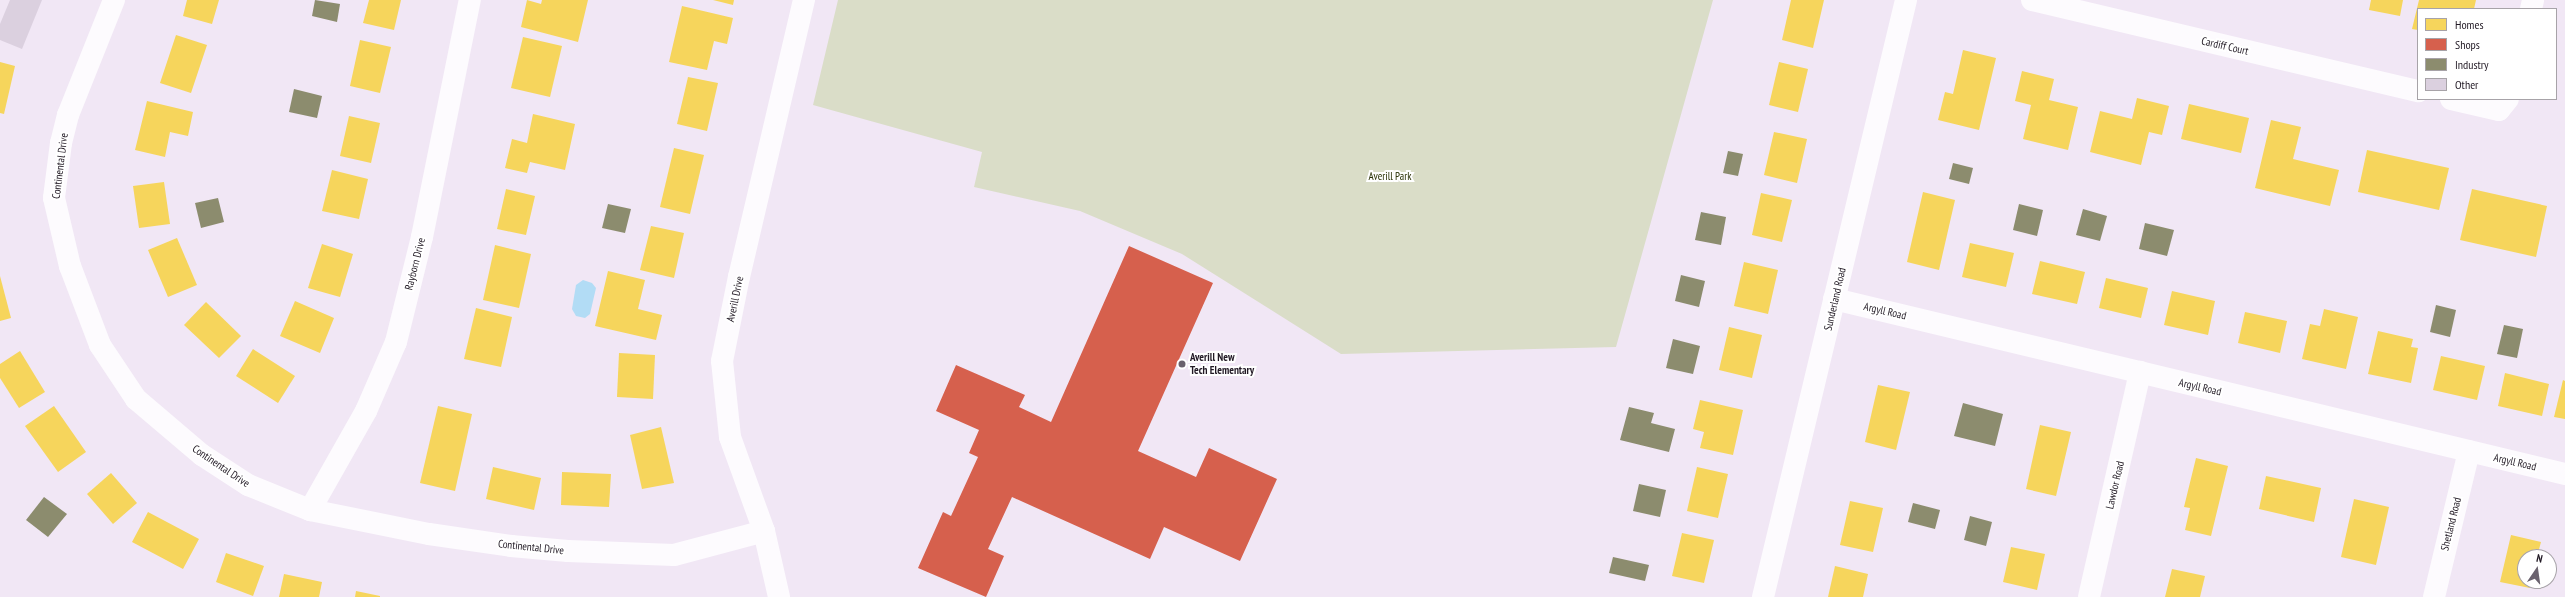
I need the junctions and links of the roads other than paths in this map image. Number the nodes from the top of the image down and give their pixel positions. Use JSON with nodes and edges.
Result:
{"nodes":[{"id":1,"x":114,"y":0,"type":"edge"},
{"id":2,"x":470,"y":0,"type":"edge"},
{"id":3,"x":804,"y":0,"type":"edge"},
{"id":4,"x":1906,"y":0,"type":"edge"},
{"id":5,"x":2032,"y":0,"type":"edge"},
{"id":6,"x":2417,"y":91,"type":"edge"},
{"id":7,"x":2455,"y":100,"type":"edge"},
{"id":8,"x":2507,"y":100,"type":"edge"},
{"id":9,"x":1834,"y":299,"type":"junction"},
{"id":10,"x":2140,"y":372,"type":"junction"},
{"id":11,"x":2469,"y":451,"type":"junction"},
{"id":12,"x":2565,"y":474,"type":"edge"},
{"id":13,"x":310,"y":510,"type":"junction"},
{"id":14,"x":764,"y":531,"type":"junction"},
{"id":15,"x":779,"y":597,"type":"edge"},
{"id":16,"x":1763,"y":597,"type":"edge"},
{"id":17,"x":2090,"y":597,"type":"edge"},
{"id":18,"x":2434,"y":597,"type":"edge"}],
"edges":[{"from":1,"to":13,"type":"street","name":"Continental Drive"},
{"from":2,"to":13,"type":"street","name":"Rayborn Drive"},
{"from":3,"to":14,"type":"street","name":"Averill Drive"},
{"from":4,"to":9,"type":"street","name":"Sunderland Road"},
{"from":5,"to":6,"type":"street","name":"Cardiff Court"},
{"from":7,"to":8,"type":"street"},
{"from":9,"to":10,"type":"street","name":"Argyll Road"},
{"from":9,"to":16,"type":"street","name":"Sunderland Road"},
{"from":10,"to":11,"type":"street","name":"Argyll Road"},
{"from":10,"to":17,"type":"street","name":"Lawdor Road"},
{"from":11,"to":12,"type":"street","name":"Argyll Road"},
{"from":11,"to":18,"type":"street","name":"Shetland Road"},
{"from":13,"to":14,"type":"street","name":"Continental Drive"},
{"from":14,"to":15,"type":"street","name":"Averill Drive"}]}
